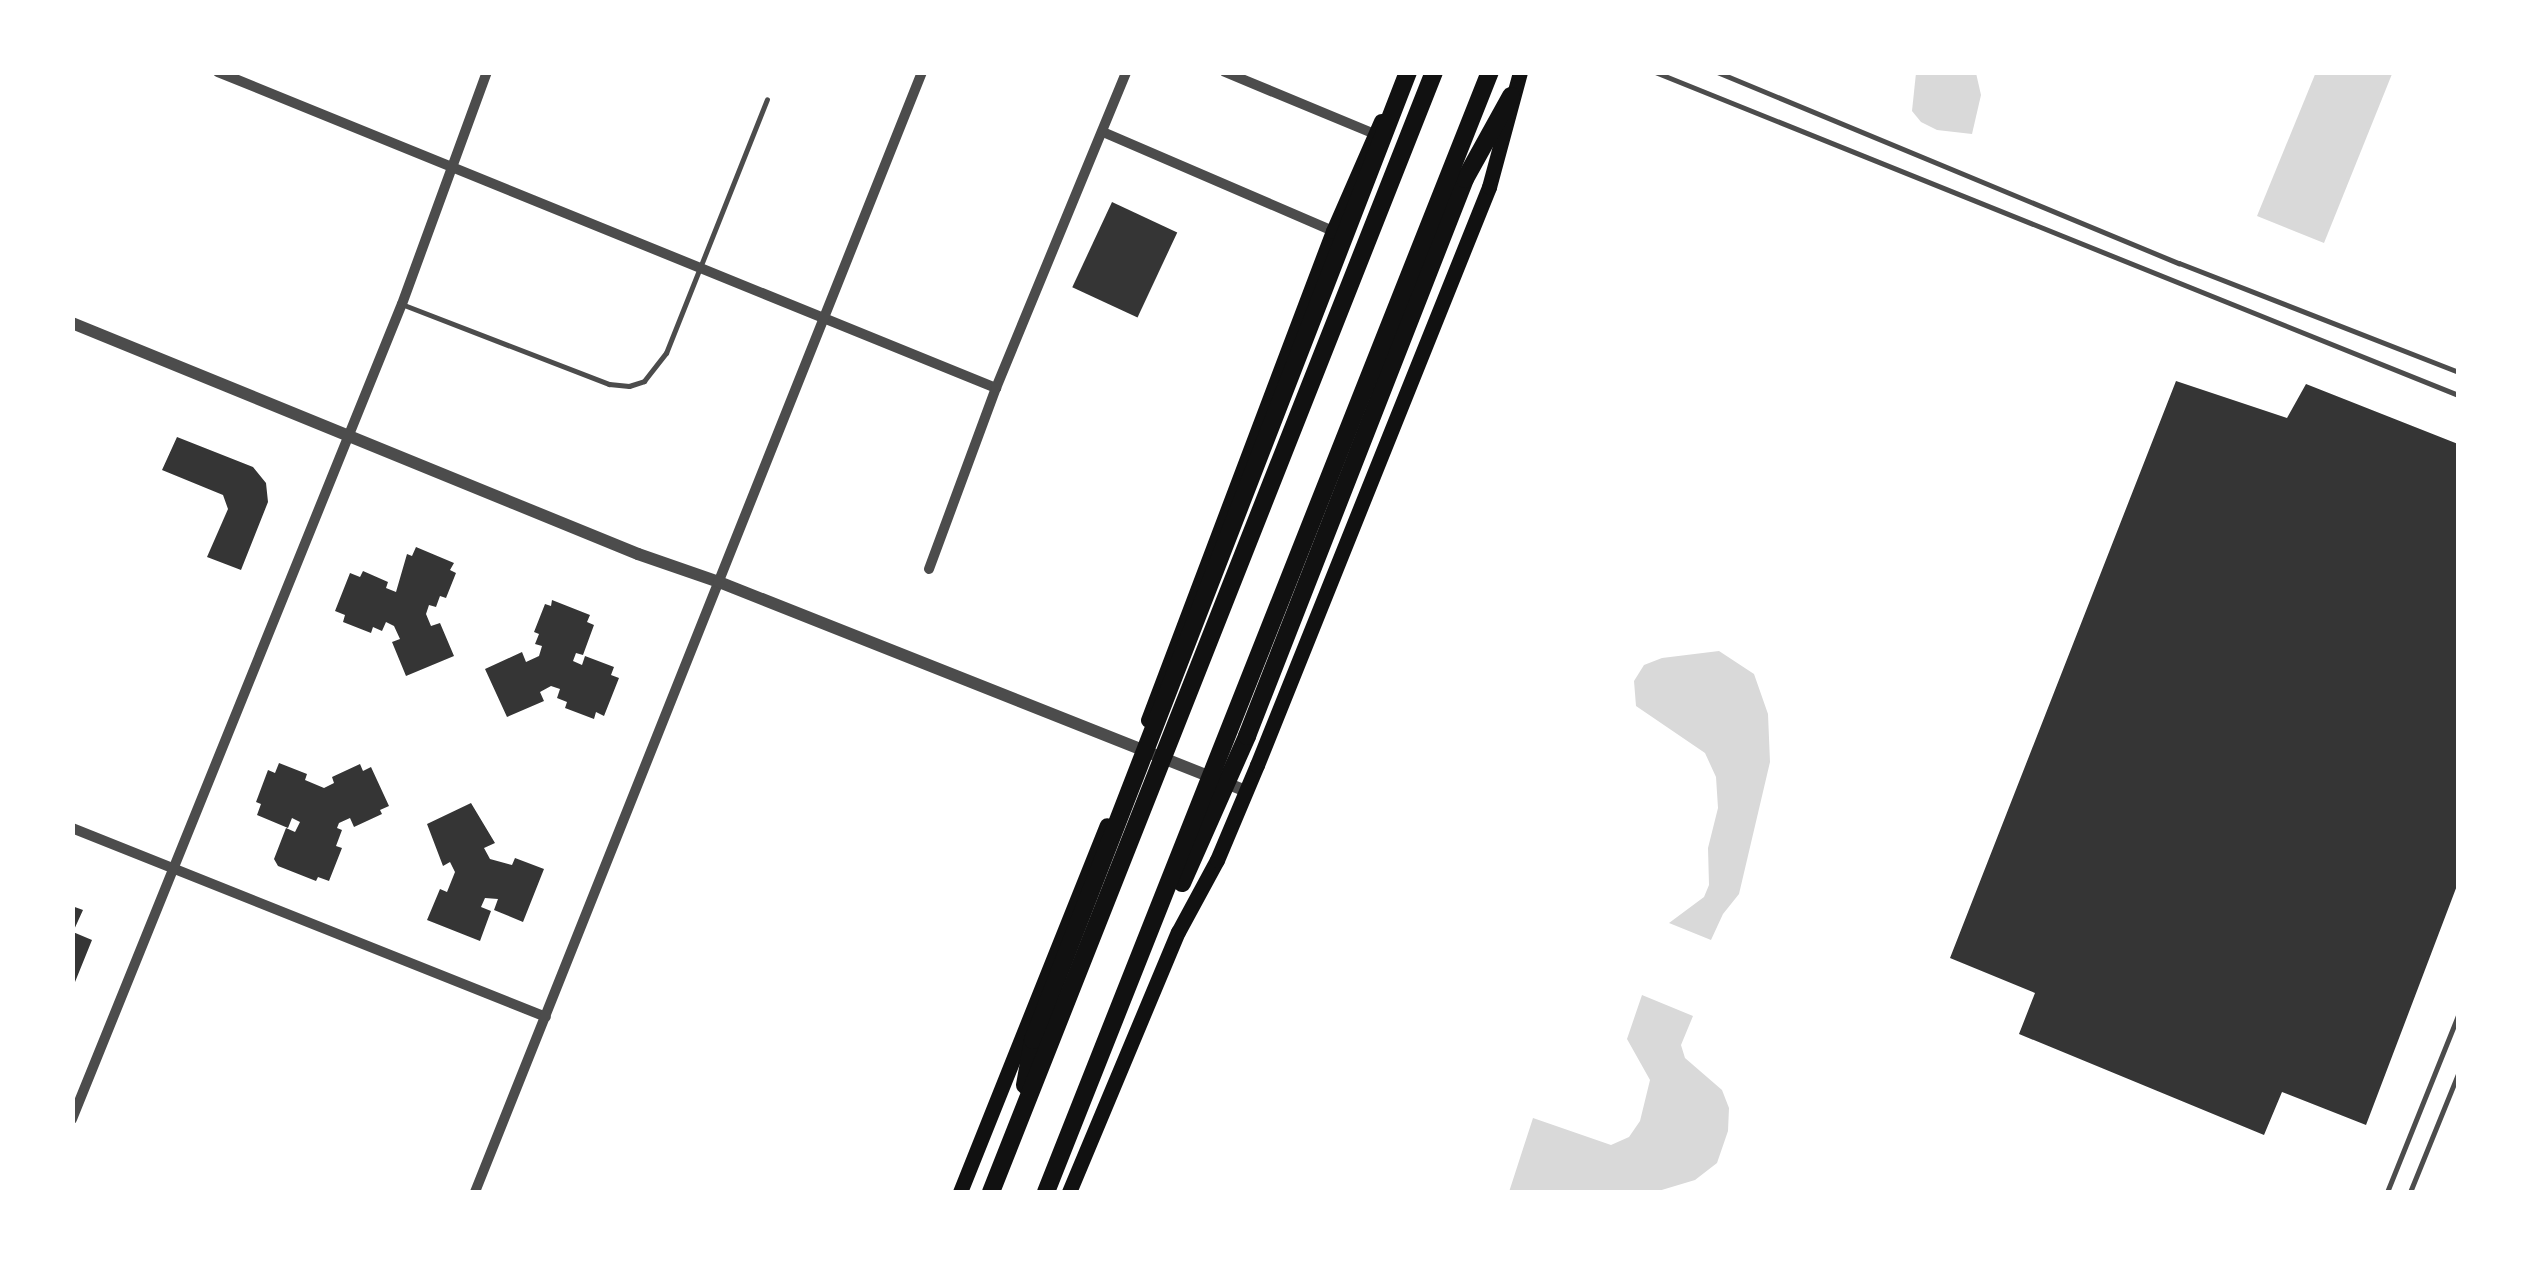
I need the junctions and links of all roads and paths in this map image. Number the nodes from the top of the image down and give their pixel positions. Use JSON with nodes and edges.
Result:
{"nodes":[{"id":1,"x":218,"y":72,"type":"edge"},
{"id":2,"x":487,"y":72,"type":"edge"},
{"id":3,"x":922,"y":72,"type":"edge"},
{"id":4,"x":1126,"y":72,"type":"edge"},
{"id":5,"x":1225,"y":72,"type":"edge"},
{"id":6,"x":1406,"y":72,"type":"edge"},
{"id":7,"x":1434,"y":72,"type":"edge"},
{"id":8,"x":1490,"y":72,"type":"edge"},
{"id":9,"x":1520,"y":72,"type":"edge"},
{"id":10,"x":1654,"y":72,"type":"edge"},
{"id":11,"x":1717,"y":72,"type":"edge"},
{"id":12,"x":1510,"y":96,"type":"junction"},
{"id":13,"x":767,"y":99,"type":"dead end"},
{"id":14,"x":1103,"y":132,"type":"junction"},
{"id":15,"x":1375,"y":134,"type":"junction"},
{"id":16,"x":452,"y":164,"type":"junction"},
{"id":17,"x":1333,"y":231,"type":"junction"},
{"id":18,"x":699,"y":265,"type":"junction"},
{"id":19,"x":402,"y":304,"type":"junction"},
{"id":20,"x":822,"y":317,"type":"junction"},
{"id":21,"x":72,"y":323,"type":"edge"},
{"id":22,"x":2458,"y":372,"type":"edge"},
{"id":23,"x":996,"y":388,"type":"junction"},
{"id":24,"x":2458,"y":395,"type":"edge"},
{"id":25,"x":349,"y":434,"type":"junction"},
{"id":26,"x":928,"y":569,"type":"dead end"},
{"id":27,"x":720,"y":582,"type":"junction"},
{"id":28,"x":1138,"y":748,"type":"junction"},
{"id":29,"x":1246,"y":791,"type":"junction"},
{"id":30,"x":72,"y":828,"type":"edge"},
{"id":31,"x":173,"y":868,"type":"junction"},
{"id":32,"x":2458,"y":1014,"type":"edge"},
{"id":33,"x":546,"y":1017,"type":"junction"},
{"id":34,"x":2458,"y":1074,"type":"edge"},
{"id":35,"x":1091,"y":1078,"type":"junction"},
{"id":36,"x":72,"y":1118,"type":"edge"},
{"id":37,"x":1018,"y":1125,"type":"junction"},
{"id":38,"x":475,"y":1192,"type":"edge"},
{"id":39,"x":960,"y":1192,"type":"edge"},
{"id":40,"x":990,"y":1192,"type":"edge"},
{"id":41,"x":1046,"y":1192,"type":"edge"},
{"id":42,"x":1068,"y":1192,"type":"edge"},
{"id":43,"x":2387,"y":1192,"type":"edge"},
{"id":44,"x":2410,"y":1192,"type":"edge"}],
"edges":[{"from":1,"to":16,"type":"street"},
{"from":2,"to":16,"type":"street"},
{"from":3,"to":20,"type":"street"},
{"from":4,"to":14,"type":"street"},
{"from":5,"to":15,"type":"street"},
{"from":6,"to":15,"type":"main road"},
{"from":6,"to":37,"type":"highway"},
{"from":7,"to":37,"type":"highway"},
{"from":8,"to":35,"type":"highway"},
{"from":9,"to":12,"type":"main road"},
{"from":10,"to":24,"type":"lane"},
{"from":11,"to":22,"type":"lane"},
{"from":12,"to":29,"type":"main road"},
{"from":12,"to":35,"type":"highway"},
{"from":13,"to":18,"type":"lane"},
{"from":14,"to":17,"type":"street"},
{"from":14,"to":23,"type":"street"},
{"from":15,"to":17,"type":"main road"},
{"from":16,"to":18,"type":"street"},
{"from":16,"to":19,"type":"street"},
{"from":17,"to":28,"type":"main road"},
{"from":18,"to":19,"type":"lane"},
{"from":18,"to":20,"type":"street"},
{"from":19,"to":25,"type":"street"},
{"from":20,"to":23,"type":"street"},
{"from":20,"to":27,"type":"street"},
{"from":21,"to":25,"type":"street"},
{"from":23,"to":26,"type":"street"},
{"from":25,"to":27,"type":"street"},
{"from":25,"to":31,"type":"street"},
{"from":27,"to":28,"type":"street"},
{"from":27,"to":33,"type":"street"},
{"from":28,"to":29,"type":"street"},
{"from":28,"to":39,"type":"main road"},
{"from":29,"to":42,"type":"main road"},
{"from":30,"to":31,"type":"street"},
{"from":31,"to":33,"type":"street"},
{"from":31,"to":36,"type":"street"},
{"from":32,"to":43,"type":"lane"},
{"from":33,"to":38,"type":"street"},
{"from":34,"to":44,"type":"lane"},
{"from":35,"to":41,"type":"highway"},
{"from":37,"to":40,"type":"highway"}]}
